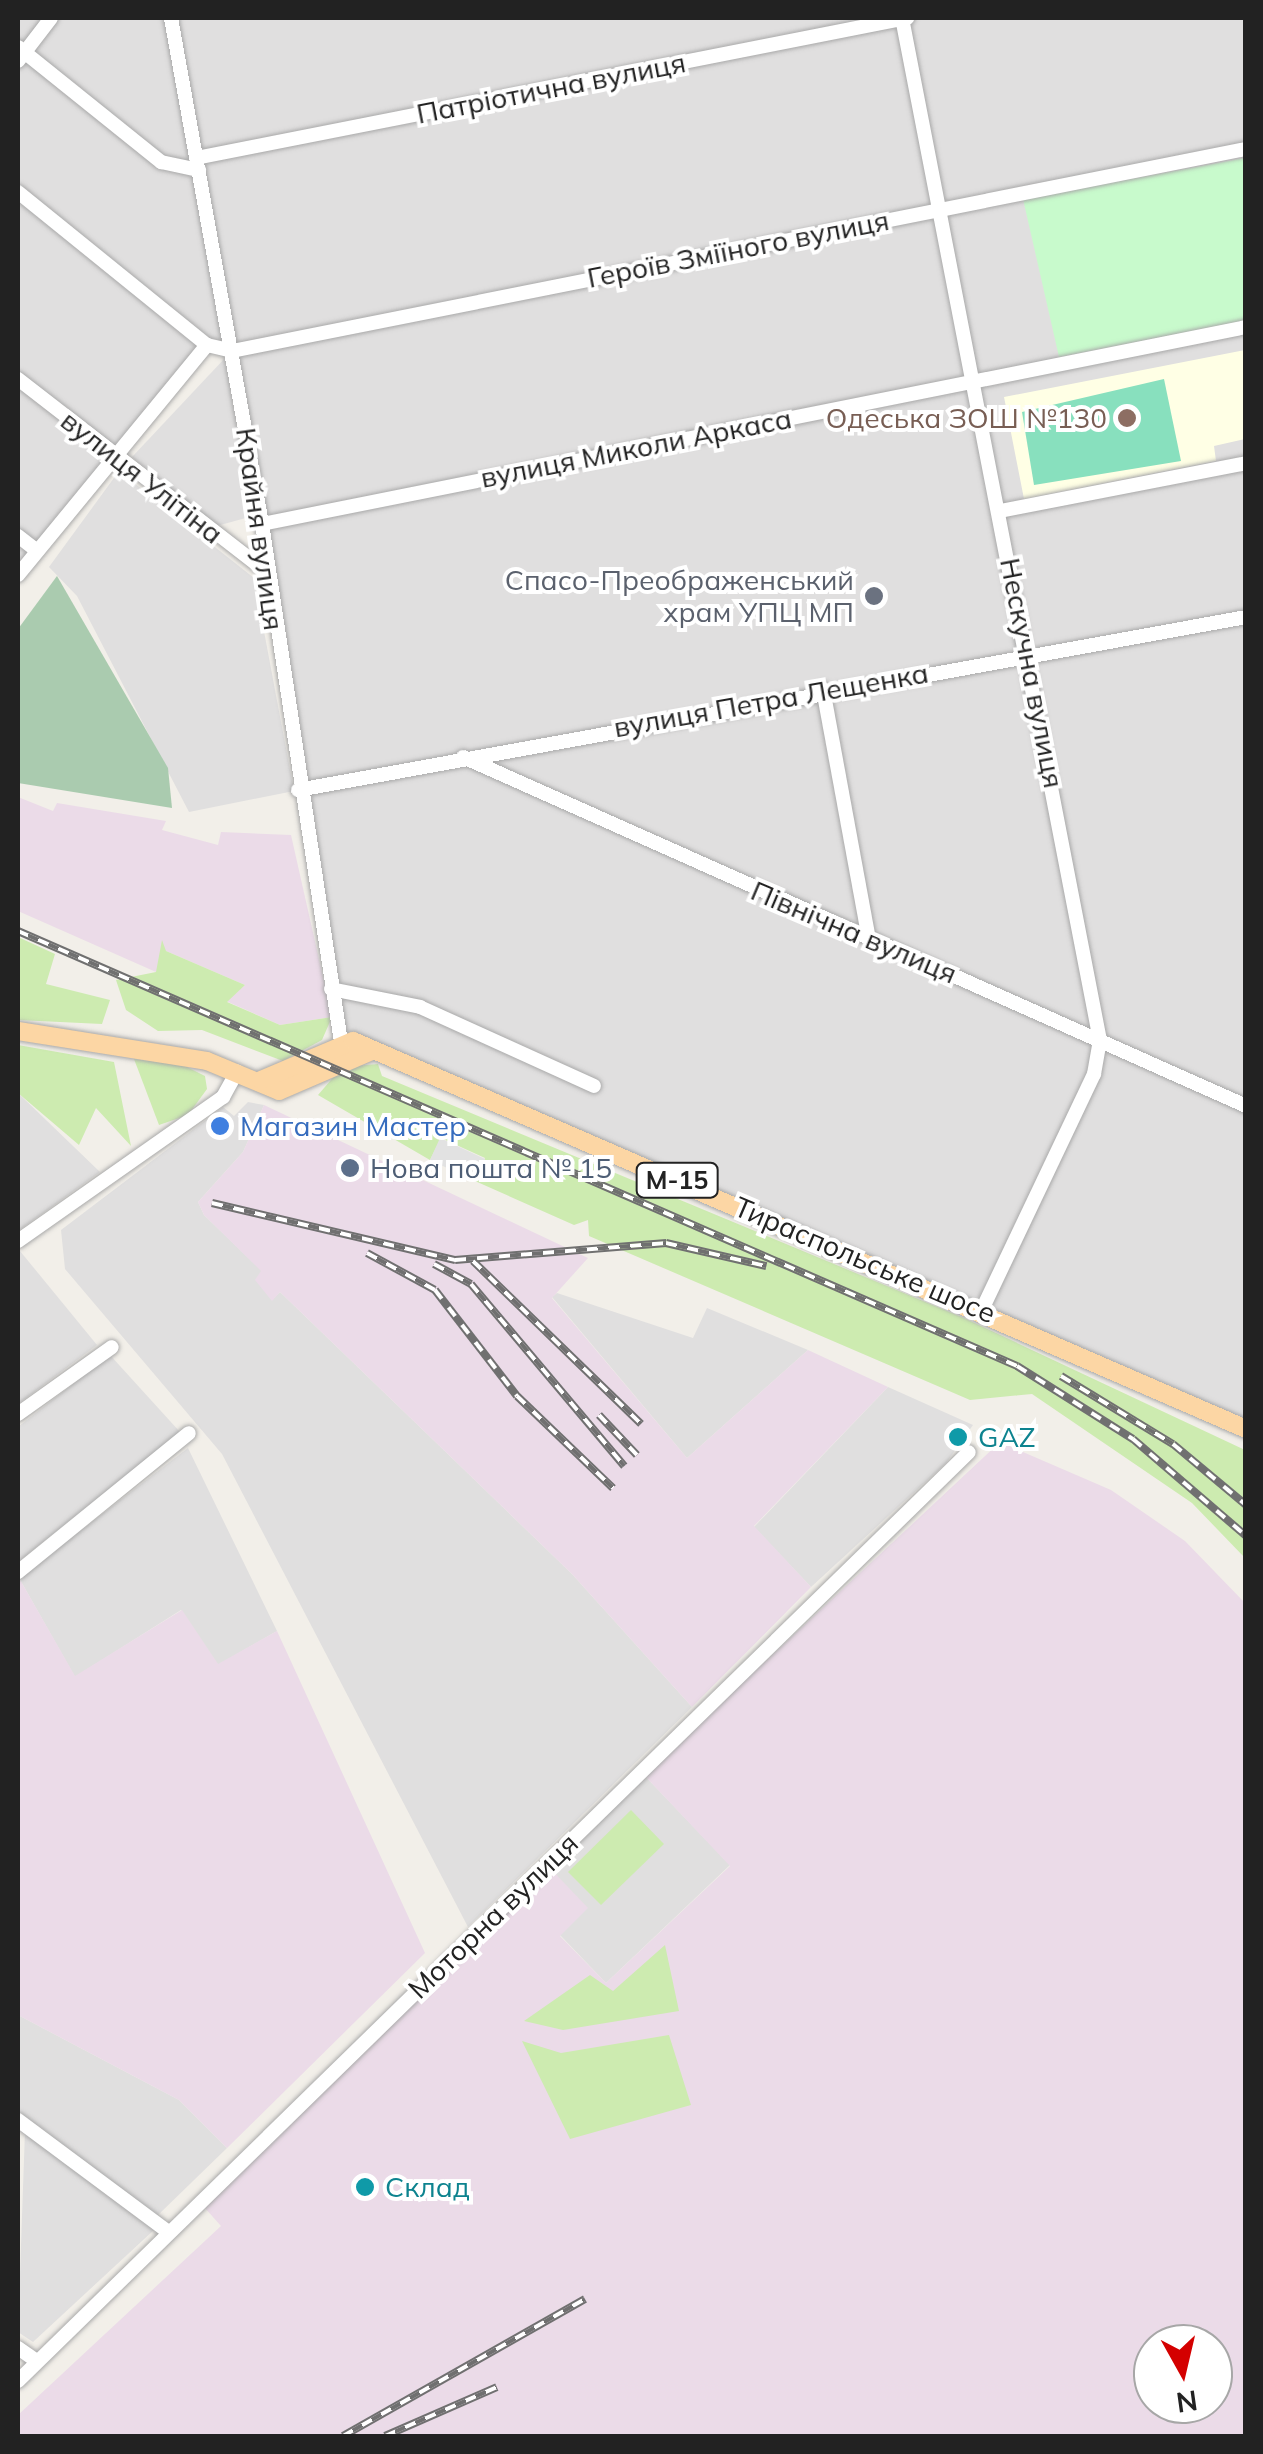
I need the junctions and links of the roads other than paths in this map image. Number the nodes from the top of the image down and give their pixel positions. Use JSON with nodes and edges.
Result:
{"nodes":[{"id":1,"x":51,"y":18,"type":"edge"},
{"id":2,"x":170,"y":18,"type":"edge"},
{"id":3,"x":903,"y":18,"type":"edge"},
{"id":4,"x":20,"y":54,"type":"edge"},
{"id":5,"x":1246,"y":150,"type":"edge"},
{"id":6,"x":197,"y":164,"type":"junction"},
{"id":7,"x":18,"y":192,"type":"edge"},
{"id":8,"x":942,"y":209,"type":"junction"},
{"id":9,"x":1246,"y":327,"type":"edge"},
{"id":10,"x":208,"y":345,"type":"junction"},
{"id":11,"x":232,"y":351,"type":"junction"},
{"id":12,"x":18,"y":379,"type":"edge"},
{"id":13,"x":974,"y":379,"type":"junction"},
{"id":14,"x":113,"y":460,"type":"junction"},
{"id":15,"x":1246,"y":463,"type":"edge"},
{"id":16,"x":1000,"y":511,"type":"junction"},
{"id":17,"x":262,"y":524,"type":"junction"},
{"id":18,"x":18,"y":536,"type":"edge"},
{"id":19,"x":36,"y":551,"type":"junction"},
{"id":20,"x":268,"y":573,"type":"junction"},
{"id":21,"x":18,"y":576,"type":"edge"},
{"id":22,"x":1246,"y":617,"type":"edge"},
{"id":23,"x":1029,"y":655,"type":"junction"},
{"id":24,"x":823,"y":689,"type":"junction"},
{"id":25,"x":463,"y":757,"type":"junction"},
{"id":26,"x":298,"y":790,"type":"junction"},
{"id":27,"x":868,"y":935,"type":"junction"},
{"id":28,"x":331,"y":989,"type":"junction"},
{"id":29,"x":18,"y":1031,"type":"edge"},
{"id":30,"x":1100,"y":1040,"type":"junction"},
{"id":31,"x":342,"y":1050,"type":"junction"},
{"id":32,"x":236,"y":1072,"type":"junction"},
{"id":33,"x":594,"y":1086,"type":"dead end"},
{"id":34,"x":1246,"y":1106,"type":"edge"},
{"id":35,"x":18,"y":1241,"type":"edge"},
{"id":36,"x":982,"y":1310,"type":"junction"},
{"id":37,"x":112,"y":1346,"type":"dead end"},
{"id":38,"x":18,"y":1414,"type":"edge"},
{"id":39,"x":1246,"y":1429,"type":"edge"},
{"id":40,"x":190,"y":1433,"type":"dead end"},
{"id":41,"x":969,"y":1452,"type":"dead end"},
{"id":42,"x":18,"y":1572,"type":"edge"},
{"id":43,"x":20,"y":2126,"type":"edge"},
{"id":44,"x":168,"y":2232,"type":"junction"},
{"id":45,"x":18,"y":2348,"type":"edge"},
{"id":46,"x":35,"y":2360,"type":"junction"},
{"id":47,"x":18,"y":2381,"type":"edge"}],
"edges":[{"from":1,"to":4,"type":"street"},
{"from":2,"to":6,"type":"street","name":"Крайня вулиця"},
{"from":3,"to":6,"type":"street","name":"Патріотична вулиця"},
{"from":3,"to":8,"type":"street","name":"Нескучна вулиця"},
{"from":4,"to":6,"type":"street"},
{"from":5,"to":8,"type":"street","name":"Героїв Зміїного вулиця"},
{"from":6,"to":11,"type":"street","name":"Крайня вулиця"},
{"from":7,"to":10,"type":"street"},
{"from":8,"to":11,"type":"street","name":"Героїв Зміїного вулиця"},
{"from":8,"to":13,"type":"street","name":"Нескучна вулиця"},
{"from":9,"to":13,"type":"street","name":"вулиця Миколи Аркаса"},
{"from":10,"to":11,"type":"street"},
{"from":10,"to":14,"type":"street"},
{"from":11,"to":17,"type":"street","name":"Крайня вулиця"},
{"from":12,"to":14,"type":"street","name":"вулиця Улітіна"},
{"from":13,"to":16,"type":"street","name":"Нескучна вулиця"},
{"from":13,"to":17,"type":"street","name":"вулиця Миколи Аркаса"},
{"from":14,"to":19,"type":"street"},
{"from":14,"to":20,"type":"street","name":"вулиця Улітіна"},
{"from":15,"to":16,"type":"street"},
{"from":16,"to":23,"type":"street","name":"Нескучна вулиця"},
{"from":17,"to":20,"type":"street","name":"Крайня вулиця"},
{"from":18,"to":19,"type":"street"},
{"from":19,"to":21,"type":"street"},
{"from":20,"to":26,"type":"street","name":"Крайня вулиця"},
{"from":22,"to":23,"type":"street","name":"вулиця Петра Лещенка"},
{"from":23,"to":24,"type":"street","name":"вулиця Петра Лещенка"},
{"from":23,"to":30,"type":"street","name":"Нескучна вулиця"},
{"from":24,"to":25,"type":"street","name":"вулиця Петра Лещенка"},
{"from":24,"to":27,"type":"street"},
{"from":25,"to":26,"type":"street","name":"вулиця Петра Лещенка"},
{"from":25,"to":27,"type":"street","name":"Північна вулиця"},
{"from":26,"to":28,"type":"street","name":"Крайня вулиця"},
{"from":27,"to":30,"type":"street","name":"Північна вулиця"},
{"from":28,"to":31,"type":"street","name":"Крайня вулиця"},
{"from":28,"to":33,"type":"street"},
{"from":29,"to":32,"type":"main road","number":"М-15"},
{"from":30,"to":34,"type":"street","name":"Північна вулиця"},
{"from":30,"to":36,"type":"street","name":"Нескучна вулиця"},
{"from":31,"to":32,"type":"main road","number":"М-15"},
{"from":31,"to":36,"type":"main road","name":"Тираспольське шосе","number":"М-15"},
{"from":32,"to":35,"type":"street"},
{"from":36,"to":39,"type":"main road","name":"Тираспольське шосе","number":"М-15"},
{"from":37,"to":38,"type":"street"},
{"from":40,"to":42,"type":"street"},
{"from":41,"to":44,"type":"street","name":"Моторна вулиця"},
{"from":43,"to":44,"type":"street"},
{"from":44,"to":46,"type":"street","name":"Моторна вулиця"},
{"from":45,"to":46,"type":"street"},
{"from":46,"to":47,"type":"street","name":"Моторна вулиця"}]}
